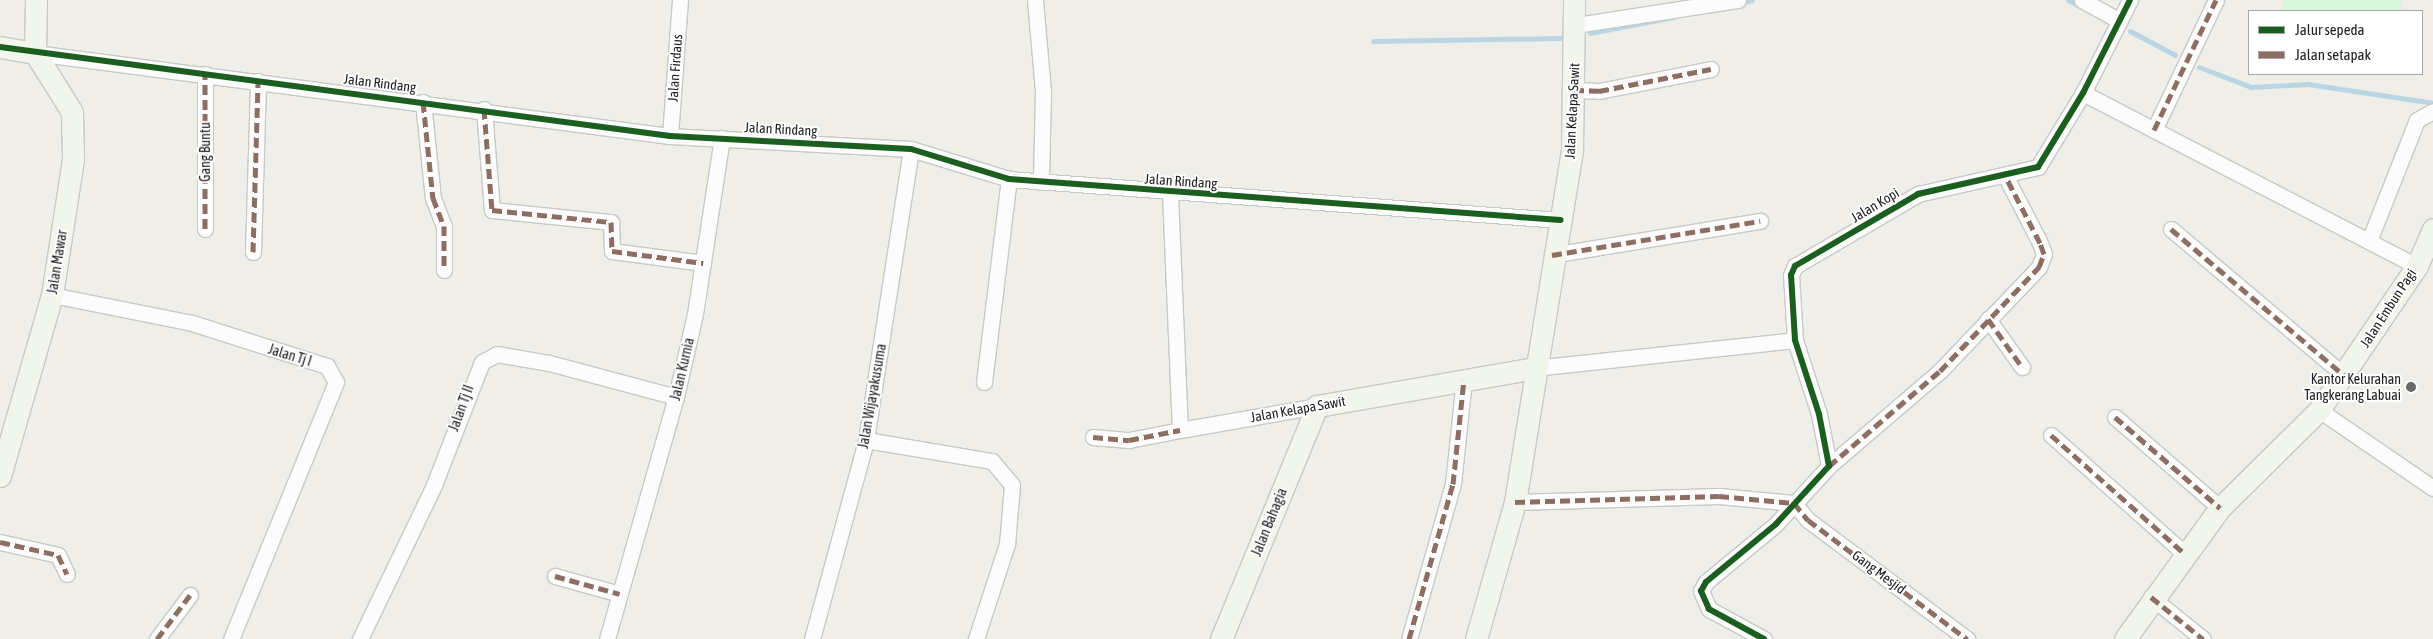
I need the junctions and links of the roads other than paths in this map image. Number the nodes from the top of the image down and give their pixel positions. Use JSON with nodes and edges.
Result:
{"nodes":[{"id":1,"x":36,"y":0,"type":"edge"},
{"id":2,"x":680,"y":0,"type":"edge"},
{"id":3,"x":1035,"y":0,"type":"edge"},
{"id":4,"x":1574,"y":0,"type":"edge"},
{"id":5,"x":1738,"y":0,"type":"edge"},
{"id":6,"x":2082,"y":0,"type":"edge"},
{"id":7,"x":2130,"y":0,"type":"edge"},
{"id":8,"x":2216,"y":0,"type":"edge"},
{"id":9,"x":2120,"y":21,"type":"junction"},
{"id":10,"x":1576,"y":25,"type":"junction"},
{"id":11,"x":0,"y":48,"type":"edge"},
{"id":12,"x":35,"y":52,"type":"junction"},
{"id":13,"x":1711,"y":69,"type":"dead end"},
{"id":14,"x":205,"y":74,"type":"junction"},
{"id":15,"x":258,"y":81,"type":"junction"},
{"id":16,"x":1574,"y":90,"type":"junction"},
{"id":17,"x":2084,"y":93,"type":"junction"},
{"id":18,"x":423,"y":102,"type":"junction"},
{"id":19,"x":484,"y":109,"type":"junction"},
{"id":20,"x":2433,"y":111,"type":"edge"},
{"id":21,"x":2154,"y":130,"type":"junction"},
{"id":22,"x":670,"y":136,"type":"junction"},
{"id":23,"x":722,"y":138,"type":"junction"},
{"id":24,"x":911,"y":149,"type":"junction"},
{"id":25,"x":2006,"y":177,"type":"junction"},
{"id":26,"x":1009,"y":179,"type":"junction"},
{"id":27,"x":1041,"y":182,"type":"junction"},
{"id":28,"x":1170,"y":192,"type":"junction"},
{"id":29,"x":1560,"y":220,"type":"junction"},
{"id":30,"x":1760,"y":221,"type":"dead end"},
{"id":31,"x":2170,"y":229,"type":"dead end"},
{"id":32,"x":2433,"y":229,"type":"edge"},
{"id":33,"x":205,"y":230,"type":"dead end"},
{"id":34,"x":2369,"y":241,"type":"junction"},
{"id":35,"x":253,"y":252,"type":"dead end"},
{"id":36,"x":1552,"y":255,"type":"junction"},
{"id":37,"x":703,"y":263,"type":"junction"},
{"id":38,"x":2417,"y":266,"type":"junction"},
{"id":39,"x":444,"y":270,"type":"dead end"},
{"id":40,"x":52,"y":295,"type":"junction"},
{"id":41,"x":1988,"y":319,"type":"junction"},
{"id":42,"x":1795,"y":340,"type":"junction"},
{"id":43,"x":2022,"y":367,"type":"dead end"},
{"id":44,"x":1534,"y":368,"type":"junction"},
{"id":45,"x":2344,"y":374,"type":"junction"},
{"id":46,"x":1464,"y":380,"type":"junction"},
{"id":47,"x":984,"y":382,"type":"dead end"},
{"id":48,"x":676,"y":398,"type":"junction"},
{"id":49,"x":1317,"y":406,"type":"junction"},
{"id":50,"x":2319,"y":410,"type":"junction"},
{"id":51,"x":2115,"y":417,"type":"dead end"},
{"id":52,"x":1180,"y":430,"type":"junction"},
{"id":53,"x":2051,"y":435,"type":"dead end"},
{"id":54,"x":1094,"y":437,"type":"dead end"},
{"id":55,"x":866,"y":440,"type":"junction"},
{"id":56,"x":1829,"y":466,"type":"junction"},
{"id":57,"x":0,"y":476,"type":"edge"},
{"id":58,"x":2433,"y":488,"type":"edge"},
{"id":59,"x":1515,"y":502,"type":"junction"},
{"id":60,"x":1794,"y":504,"type":"junction"},
{"id":61,"x":2220,"y":508,"type":"junction"},
{"id":62,"x":0,"y":542,"type":"edge"},
{"id":63,"x":2185,"y":554,"type":"junction"},
{"id":64,"x":67,"y":574,"type":"dead end"},
{"id":65,"x":554,"y":576,"type":"dead end"},
{"id":66,"x":620,"y":594,"type":"junction"},
{"id":67,"x":190,"y":595,"type":"dead end"},
{"id":68,"x":2151,"y":597,"type":"junction"},
{"id":69,"x":157,"y":639,"type":"edge"},
{"id":70,"x":231,"y":639,"type":"edge"},
{"id":71,"x":360,"y":639,"type":"edge"},
{"id":72,"x":607,"y":639,"type":"edge"},
{"id":73,"x":812,"y":639,"type":"edge"},
{"id":74,"x":976,"y":639,"type":"edge"},
{"id":75,"x":1221,"y":639,"type":"edge"},
{"id":76,"x":1409,"y":639,"type":"edge"},
{"id":77,"x":1476,"y":639,"type":"edge"},
{"id":78,"x":1764,"y":639,"type":"edge"},
{"id":79,"x":1968,"y":639,"type":"edge"},
{"id":80,"x":2125,"y":639,"type":"edge"},
{"id":81,"x":2203,"y":639,"type":"edge"}],
"edges":[{"from":1,"to":12,"type":"street"},
{"from":2,"to":22,"type":"street","name":"Jalan Firdaus"},
{"from":3,"to":27,"type":"street"},
{"from":4,"to":10,"type":"street","name":"Jalan Kelapa Sawit"},
{"from":5,"to":10,"type":"street"},
{"from":6,"to":9,"type":"street"},
{"from":7,"to":9,"type":"street","name":"Jalan Kopi"},
{"from":8,"to":21,"type":"street"},
{"from":9,"to":17,"type":"street","name":"Jalan Kopi"},
{"from":10,"to":16,"type":"street","name":"Jalan Kelapa Sawit"},
{"from":11,"to":12,"type":"street","name":"Jalan Rindang"},
{"from":12,"to":14,"type":"street","name":"Jalan Rindang"},
{"from":12,"to":40,"type":"street","name":"Jalan Mawar"},
{"from":13,"to":16,"type":"street"},
{"from":14,"to":15,"type":"street","name":"Jalan Rindang"},
{"from":14,"to":33,"type":"street","name":"Gang Buntu"},
{"from":15,"to":18,"type":"street","name":"Jalan Rindang"},
{"from":15,"to":35,"type":"street"},
{"from":16,"to":29,"type":"street","name":"Jalan Kelapa Sawit"},
{"from":17,"to":21,"type":"street","name":"Jalan Embun Pagi"},
{"from":17,"to":25,"type":"street","name":"Jalan Kopi"},
{"from":18,"to":19,"type":"street","name":"Jalan Rindang"},
{"from":18,"to":39,"type":"street"},
{"from":19,"to":22,"type":"street","name":"Jalan Rindang"},
{"from":19,"to":37,"type":"street"},
{"from":20,"to":34,"type":"street"},
{"from":21,"to":34,"type":"street","name":"Jalan Embun Pagi"},
{"from":22,"to":23,"type":"street","name":"Jalan Rindang"},
{"from":23,"to":24,"type":"street","name":"Jalan Rindang"},
{"from":23,"to":37,"type":"street","name":"Jalan Kurnia"},
{"from":24,"to":26,"type":"street","name":"Jalan Rindang"},
{"from":24,"to":55,"type":"street","name":"Jalan Wijayakusuma"},
{"from":25,"to":41,"type":"street"},
{"from":25,"to":42,"type":"street","name":"Jalan Kopi"},
{"from":26,"to":27,"type":"street","name":"Jalan Rindang"},
{"from":26,"to":47,"type":"street"},
{"from":27,"to":28,"type":"street","name":"Jalan Rindang"},
{"from":28,"to":29,"type":"street","name":"Jalan Rindang"},
{"from":28,"to":52,"type":"street"},
{"from":29,"to":36,"type":"street","name":"Jalan Kelapa Sawit"},
{"from":30,"to":36,"type":"street"},
{"from":31,"to":45,"type":"street"},
{"from":32,"to":38,"type":"street"},
{"from":34,"to":38,"type":"street","name":"Jalan Embun Pagi"},
{"from":36,"to":44,"type":"street","name":"Jalan Kelapa Sawit"},
{"from":37,"to":48,"type":"street","name":"Jalan Kurnia"},
{"from":38,"to":45,"type":"street","name":"Jalan Embun Pagi"},
{"from":40,"to":57,"type":"street","name":"Jalan Mawar"},
{"from":40,"to":70,"type":"street","name":"Jalan Tj I"},
{"from":41,"to":43,"type":"street"},
{"from":41,"to":56,"type":"street"},
{"from":42,"to":44,"type":"street"},
{"from":42,"to":56,"type":"street","name":"Jalan Kopi"},
{"from":44,"to":46,"type":"street","name":"Jalan Kelapa Sawit"},
{"from":44,"to":59,"type":"street","name":"Jalan Kelapa Sawit"},
{"from":45,"to":50,"type":"street","name":"Jalan Embun Pagi"},
{"from":46,"to":49,"type":"street","name":"Jalan Kelapa Sawit"},
{"from":46,"to":76,"type":"street"},
{"from":48,"to":66,"type":"street","name":"Jalan Kurnia"},
{"from":48,"to":71,"type":"street","name":"Jalan Tj II"},
{"from":49,"to":52,"type":"street","name":"Jalan Kelapa Sawit"},
{"from":49,"to":75,"type":"street","name":"Jalan Bahagia"},
{"from":50,"to":58,"type":"street"},
{"from":50,"to":61,"type":"street","name":"Jalan Embun Pagi"},
{"from":51,"to":61,"type":"street"},
{"from":52,"to":54,"type":"street","name":"Jalan Kelapa Sawit"},
{"from":53,"to":63,"type":"street"},
{"from":55,"to":73,"type":"street","name":"Jalan Wijayakusuma"},
{"from":55,"to":74,"type":"street"},
{"from":56,"to":60,"type":"street"},
{"from":59,"to":60,"type":"street"},
{"from":59,"to":77,"type":"street","name":"Jalan Kelapa Sawit"},
{"from":60,"to":78,"type":"street"},
{"from":60,"to":79,"type":"street","name":"Gang Mesjid"},
{"from":61,"to":63,"type":"street","name":"Jalan Embun Pagi"},
{"from":62,"to":64,"type":"street"},
{"from":63,"to":68,"type":"street","name":"Jalan Embun Pagi"},
{"from":65,"to":66,"type":"street"},
{"from":66,"to":72,"type":"street","name":"Jalan Kurnia"},
{"from":67,"to":69,"type":"street"},
{"from":68,"to":80,"type":"street","name":"Jalan Embun Pagi"},
{"from":68,"to":81,"type":"street"}]}
